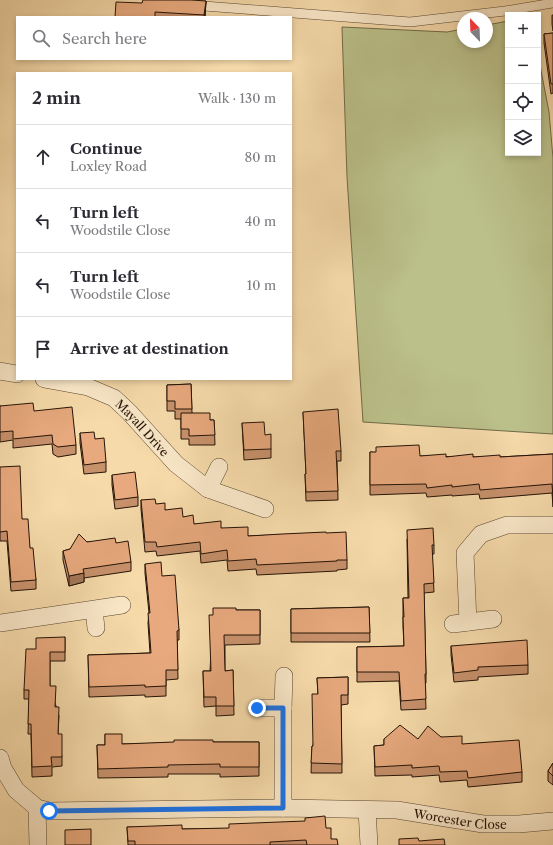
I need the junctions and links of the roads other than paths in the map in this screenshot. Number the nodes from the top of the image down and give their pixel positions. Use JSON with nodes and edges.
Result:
{"nodes":[{"id":1,"x":553,"y":3,"type":"edge"},
{"id":2,"x":204,"y":6,"type":"edge"},
{"id":3,"x":0,"y":371,"type":"edge"},
{"id":4,"x":16,"y":374,"type":"edge"},
{"id":5,"x":50,"y":380,"type":"edge"},
{"id":6,"x":219,"y":467,"type":"dead end"},
{"id":7,"x":208,"y":490,"type":"junction"},
{"id":8,"x":265,"y":509,"type":"dead end"},
{"id":9,"x":553,"y":525,"type":"edge"},
{"id":10,"x":122,"y":605,"type":"dead end"},
{"id":11,"x":94,"y":610,"type":"junction"},
{"id":12,"x":493,"y":619,"type":"dead end"},
{"id":13,"x":0,"y":623,"type":"edge"},
{"id":14,"x":96,"y":628,"type":"dead end"},
{"id":15,"x":284,"y":676,"type":"dead end"},
{"id":16,"x":257,"y":708,"type":"dead end"},
{"id":17,"x":283,"y":708,"type":"junction"},
{"id":18,"x":0,"y":758,"type":"edge"},
{"id":19,"x":37,"y":808,"type":"junction"},
{"id":20,"x":283,"y":808,"type":"junction"},
{"id":21,"x":367,"y":810,"type":"junction"},
{"id":22,"x":553,"y":821,"type":"edge"},
{"id":23,"x":38,"y":845,"type":"edge"},
{"id":24,"x":369,"y":845,"type":"edge"}],
"edges":[{"from":1,"to":2,"type":"lane"},
{"from":3,"to":4,"type":"street"},
{"from":5,"to":7,"type":"street","name":"Mayall Drive"},
{"from":6,"to":7,"type":"street"},
{"from":7,"to":8,"type":"street","name":"Mayall Drive"},
{"from":9,"to":12,"type":"street"},
{"from":10,"to":11,"type":"street"},
{"from":11,"to":13,"type":"street"},
{"from":11,"to":14,"type":"street"},
{"from":15,"to":17,"type":"street"},
{"from":16,"to":17,"type":"street"},
{"from":17,"to":20,"type":"street"},
{"from":18,"to":19,"type":"street"},
{"from":19,"to":20,"type":"street","name":"Worcester Close"},
{"from":19,"to":23,"type":"street"},
{"from":20,"to":21,"type":"street","name":"Worcester Close"},
{"from":21,"to":22,"type":"street","name":"Worcester Close"},
{"from":21,"to":24,"type":"street"}]}
